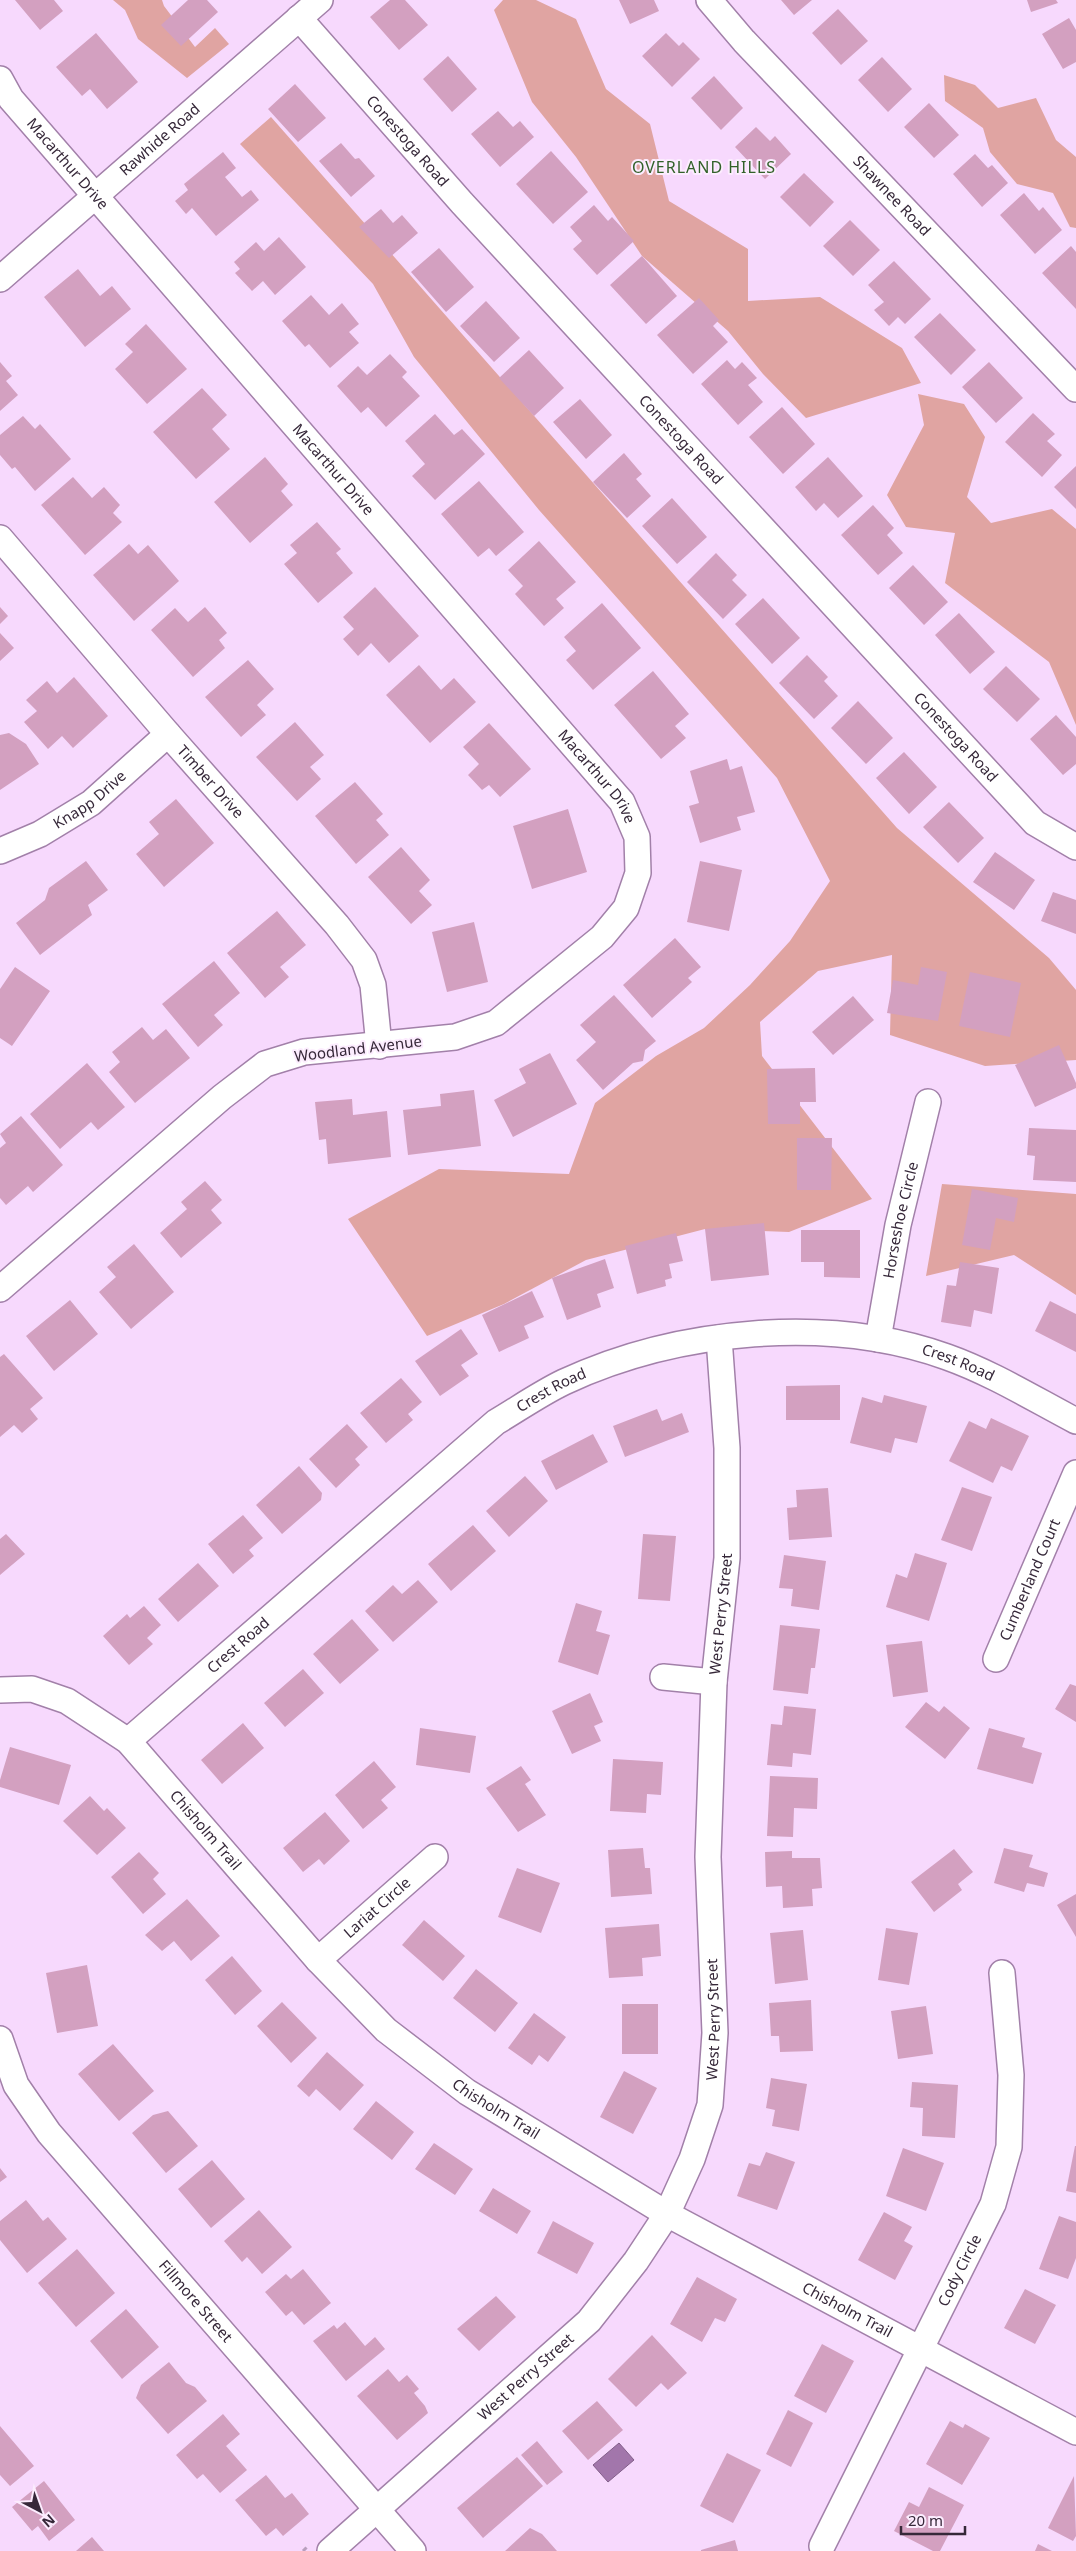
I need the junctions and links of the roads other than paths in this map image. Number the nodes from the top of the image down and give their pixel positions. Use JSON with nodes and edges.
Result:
{"nodes":[{"id":1,"x":320,"y":0,"type":"edge"},
{"id":2,"x":709,"y":0,"type":"edge"},
{"id":3,"x":299,"y":18,"type":"junction"},
{"id":4,"x":0,"y":79,"type":"edge"},
{"id":5,"x":96,"y":197,"type":"junction"},
{"id":6,"x":0,"y":280,"type":"edge"},
{"id":7,"x":1076,"y":389,"type":"edge"},
{"id":8,"x":0,"y":538,"type":"edge"},
{"id":9,"x":168,"y":734,"type":"junction"},
{"id":10,"x":1076,"y":847,"type":"edge"},
{"id":11,"x":0,"y":851,"type":"edge"},
{"id":12,"x":638,"y":873,"type":"joint"},
{"id":13,"x":379,"y":1046,"type":"junction"},
{"id":14,"x":928,"y":1102,"type":"dead end"},
{"id":15,"x":0,"y":1289,"type":"edge"},
{"id":16,"x":720,"y":1338,"type":"junction"},
{"id":17,"x":878,"y":1338,"type":"junction"},
{"id":18,"x":1076,"y":1421,"type":"edge"},
{"id":19,"x":1076,"y":1473,"type":"edge"},
{"id":20,"x":996,"y":1659,"type":"dead end"},
{"id":21,"x":663,"y":1677,"type":"dead end"},
{"id":22,"x":714,"y":1682,"type":"junction"},
{"id":23,"x":0,"y":1690,"type":"edge"},
{"id":24,"x":128,"y":1741,"type":"junction"},
{"id":25,"x":436,"y":1857,"type":"dead end"},
{"id":26,"x":318,"y":1960,"type":"junction"},
{"id":27,"x":1002,"y":1973,"type":"dead end"},
{"id":28,"x":0,"y":2039,"type":"edge"},
{"id":29,"x":667,"y":2214,"type":"junction"},
{"id":30,"x":922,"y":2348,"type":"junction"},
{"id":31,"x":1076,"y":2432,"type":"edge"},
{"id":32,"x":377,"y":2509,"type":"junction"},
{"id":33,"x":822,"y":2546,"type":"dead end"},
{"id":34,"x":330,"y":2551,"type":"edge"},
{"id":35,"x":413,"y":2551,"type":"edge"}],
"edges":[{"from":1,"to":3,"type":"street","name":"Rawhide Road"},
{"from":2,"to":7,"type":"street","name":"Shawnee Road"},
{"from":3,"to":5,"type":"street","name":"Rawhide Road"},
{"from":3,"to":10,"type":"street","name":"Conestoga Road"},
{"from":4,"to":5,"type":"street","name":"Macarthur Drive"},
{"from":5,"to":6,"type":"street","name":"Rawhide Road"},
{"from":5,"to":12,"type":"street","name":"Macarthur Drive"},
{"from":8,"to":9,"type":"street","name":"Timber Drive"},
{"from":9,"to":11,"type":"street","name":"Knapp Drive"},
{"from":9,"to":13,"type":"street","name":"Timber Drive"},
{"from":12,"to":13,"type":"street","name":"Woodland Avenue"},
{"from":13,"to":15,"type":"street","name":"Woodland Avenue"},
{"from":14,"to":17,"type":"street","name":"Horseshoe Circle"},
{"from":16,"to":17,"type":"street","name":"Crest Road"},
{"from":16,"to":22,"type":"street","name":"West Perry Street"},
{"from":16,"to":24,"type":"street","name":"Crest Road"},
{"from":17,"to":18,"type":"street","name":"Crest Road"},
{"from":19,"to":20,"type":"street","name":"Cumberland Court"},
{"from":21,"to":22,"type":"street"},
{"from":22,"to":29,"type":"street","name":"West Perry Street"},
{"from":23,"to":24,"type":"street","name":"Chisholm Trail"},
{"from":24,"to":26,"type":"street","name":"Chisholm Trail"},
{"from":25,"to":26,"type":"street","name":"Lariat Circle"},
{"from":26,"to":29,"type":"street","name":"Chisholm Trail"},
{"from":27,"to":30,"type":"street","name":"Cody Circle"},
{"from":28,"to":32,"type":"street","name":"Fillmore Street"},
{"from":29,"to":30,"type":"street","name":"Chisholm Trail"},
{"from":29,"to":32,"type":"street","name":"West Perry Street"},
{"from":30,"to":31,"type":"street","name":"Chisholm Trail"},
{"from":30,"to":33,"type":"street","name":"Cody Circle"},
{"from":32,"to":34,"type":"street","name":"West Perry Street"},
{"from":32,"to":35,"type":"street","name":"Fillmore Street"}]}
